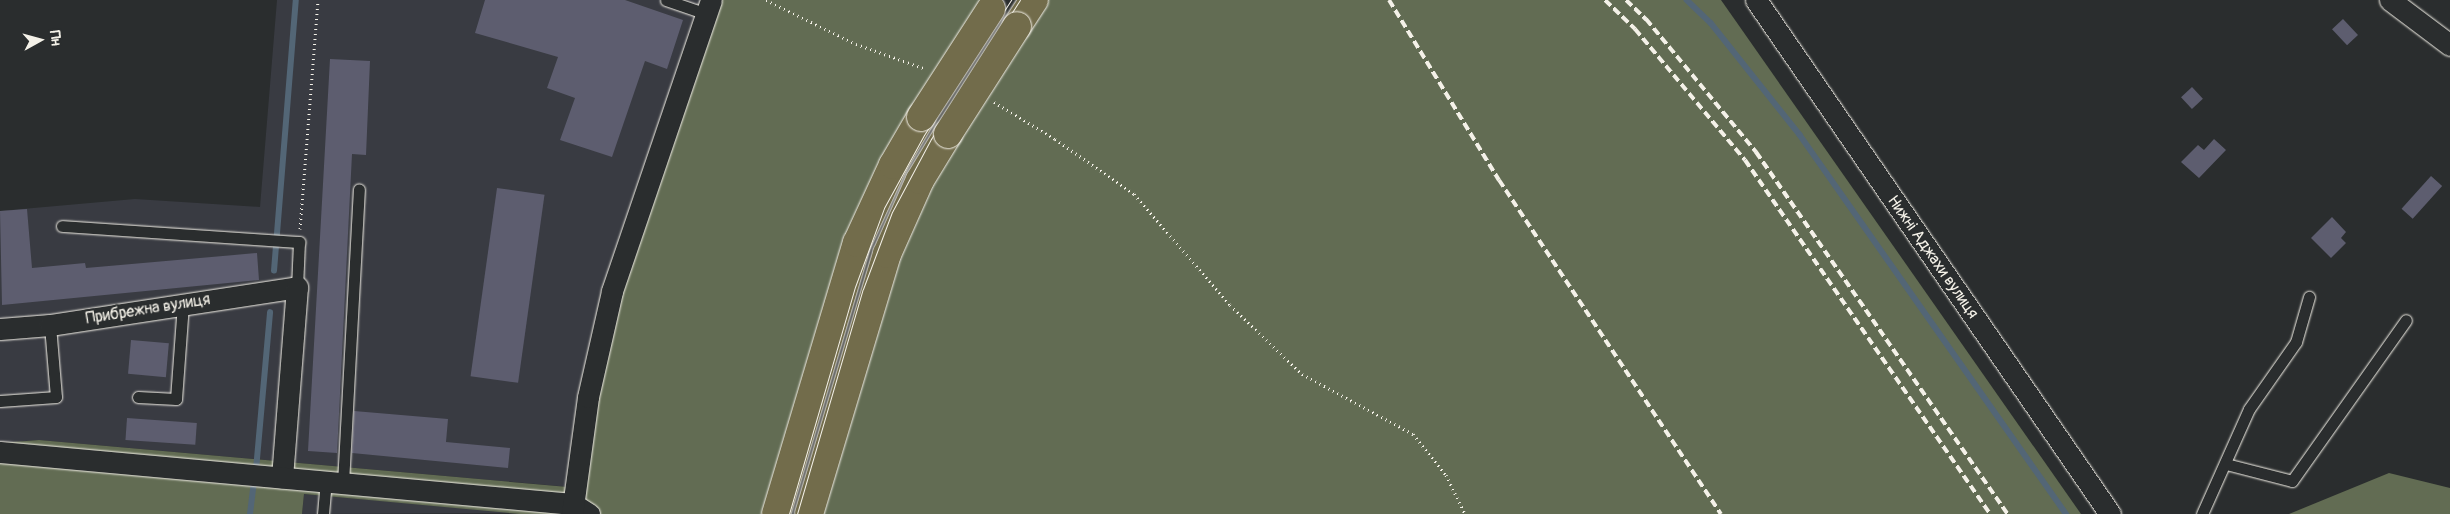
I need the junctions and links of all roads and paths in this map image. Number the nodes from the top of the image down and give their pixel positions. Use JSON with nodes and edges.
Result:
{"nodes":[{"id":1,"x":318,"y":0,"type":"edge"},
{"id":2,"x":666,"y":0,"type":"edge"},
{"id":3,"x":766,"y":0,"type":"edge"},
{"id":4,"x":1034,"y":0,"type":"edge"},
{"id":5,"x":1756,"y":0,"type":"edge"},
{"id":6,"x":2390,"y":0,"type":"edge"},
{"id":7,"x":994,"y":5,"type":"edge"},
{"id":8,"x":709,"y":7,"type":"edge"},
{"id":9,"x":2450,"y":44,"type":"edge"},
{"id":10,"x":931,"y":71,"type":"dead end"},
{"id":11,"x":990,"y":100,"type":"dead end"},
{"id":12,"x":359,"y":189,"type":"dead end"},
{"id":13,"x":62,"y":226,"type":"dead end"},
{"id":14,"x":299,"y":242,"type":"junction"},
{"id":15,"x":297,"y":287,"type":"junction"},
{"id":16,"x":2309,"y":297,"type":"dead end"},
{"id":17,"x":183,"y":304,"type":"junction"},
{"id":18,"x":2406,"y":320,"type":"dead end"},
{"id":19,"x":50,"y":325,"type":"junction"},
{"id":20,"x":0,"y":329,"type":"edge"},
{"id":21,"x":138,"y":397,"type":"dead end"},
{"id":22,"x":0,"y":401,"type":"edge"},
{"id":23,"x":0,"y":452,"type":"edge"},
{"id":24,"x":2226,"y":464,"type":"junction"},
{"id":25,"x":277,"y":477,"type":"junction"},
{"id":26,"x":334,"y":482,"type":"junction"},
{"id":27,"x":578,"y":511,"type":"edge"},
{"id":28,"x":323,"y":514,"type":"edge"},
{"id":29,"x":776,"y":514,"type":"edge"},
{"id":30,"x":809,"y":514,"type":"edge"},
{"id":31,"x":1465,"y":514,"type":"edge"},
{"id":32,"x":2110,"y":514,"type":"edge"},
{"id":33,"x":2202,"y":514,"type":"edge"}],
"edges":[{"from":1,"to":14,"type":"path"},
{"from":2,"to":8,"type":"lane"},
{"from":3,"to":10,"type":"path"},
{"from":4,"to":30,"type":"highway","bridge":true},
{"from":5,"to":32,"type":"street","name":"Нижні Аджахи вулиця"},
{"from":6,"to":9,"type":"street"},
{"from":7,"to":29,"type":"highway","bridge":true},
{"from":8,"to":27,"type":"street"},
{"from":11,"to":31,"type":"path"},
{"from":12,"to":26,"type":"lane"},
{"from":13,"to":14,"type":"lane"},
{"from":14,"to":15,"type":"lane"},
{"from":15,"to":17,"type":"street","name":"Прибрежна вулиця"},
{"from":15,"to":25,"type":"street"},
{"from":16,"to":24,"type":"lane"},
{"from":17,"to":19,"type":"street","name":"Прибрежна вулиця"},
{"from":17,"to":21,"type":"lane"},
{"from":18,"to":24,"type":"lane"},
{"from":19,"to":20,"type":"street","name":"Прибрежна вулиця"},
{"from":19,"to":22,"type":"lane"},
{"from":23,"to":25,"type":"street"},
{"from":24,"to":33,"type":"lane"},
{"from":25,"to":26,"type":"street"},
{"from":26,"to":27,"type":"street"},
{"from":26,"to":28,"type":"lane"}]}
